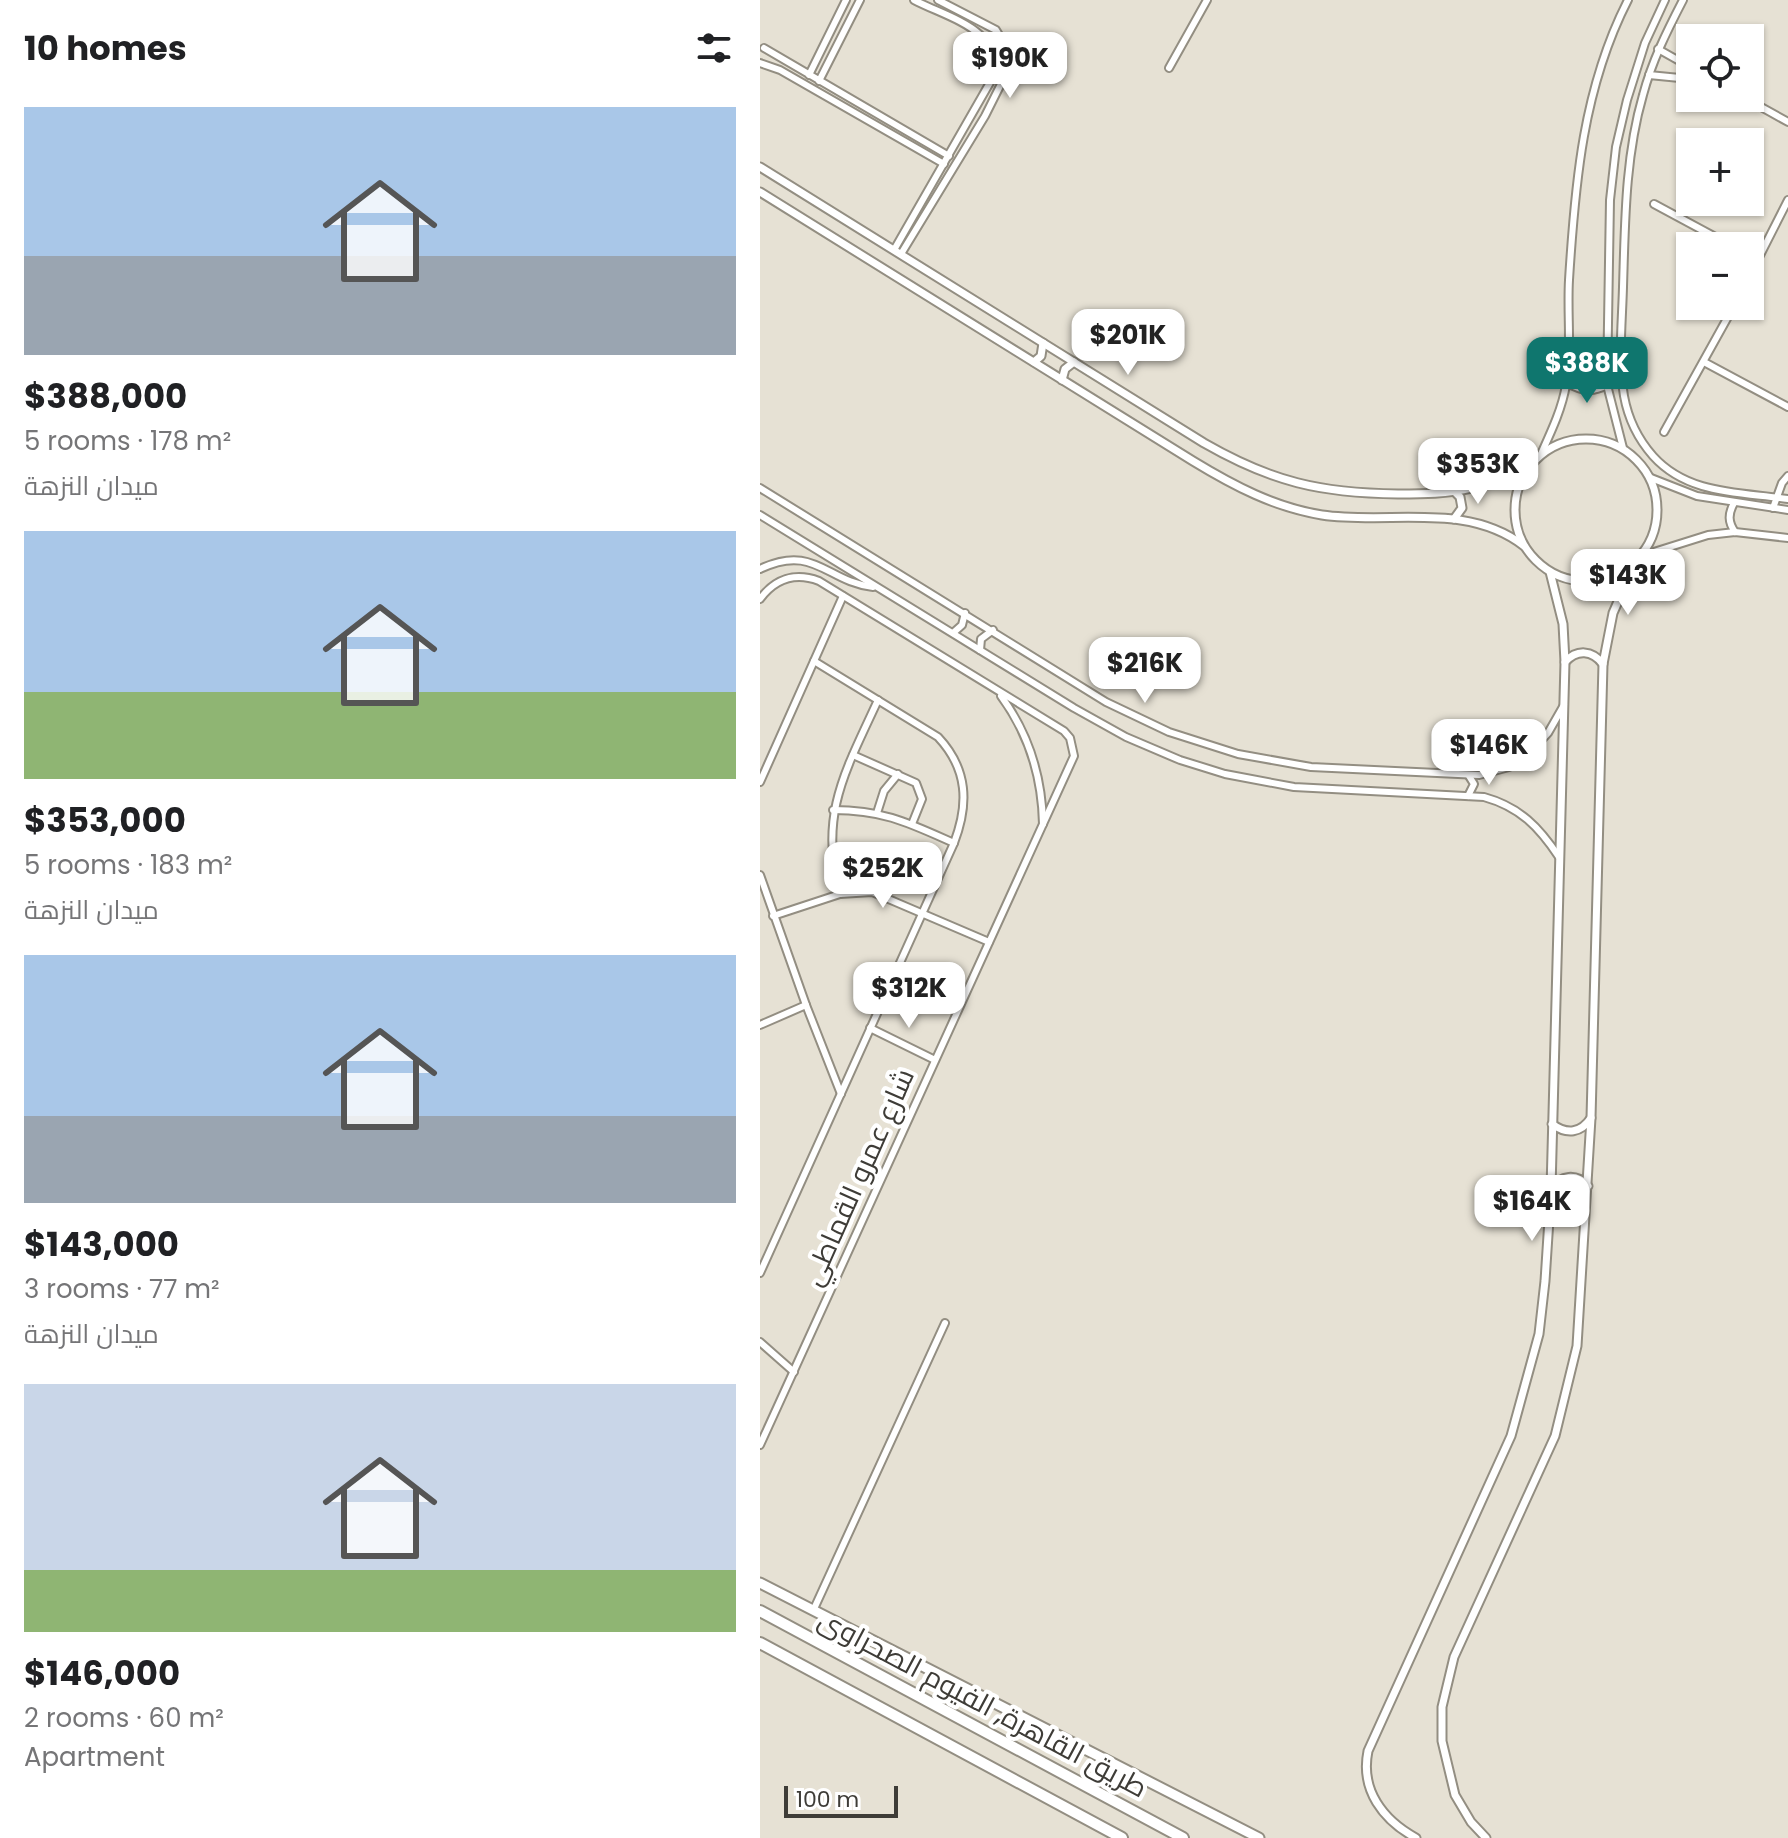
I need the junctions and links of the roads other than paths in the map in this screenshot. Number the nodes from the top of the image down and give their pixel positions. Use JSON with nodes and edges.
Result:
{"nodes":[{"id":1,"x":846,"y":0,"type":"edge"},
{"id":2,"x":860,"y":0,"type":"edge"},
{"id":3,"x":914,"y":0,"type":"edge"},
{"id":4,"x":936,"y":0,"type":"edge"},
{"id":5,"x":1207,"y":0,"type":"edge"},
{"id":6,"x":1628,"y":0,"type":"edge"},
{"id":7,"x":1665,"y":0,"type":"edge"},
{"id":8,"x":1683,"y":0,"type":"edge"},
{"id":9,"x":930,"y":8,"type":"junction"},
{"id":10,"x":764,"y":48,"type":"dead end"},
{"id":11,"x":1658,"y":49,"type":"junction"},
{"id":12,"x":1676,"y":59,"type":"edge"},
{"id":13,"x":760,"y":63,"type":"edge"},
{"id":14,"x":794,"y":66,"type":"junction"},
{"id":15,"x":1169,"y":68,"type":"dead end"},
{"id":16,"x":789,"y":74,"type":"junction"},
{"id":17,"x":809,"y":75,"type":"junction"},
{"id":18,"x":1649,"y":75,"type":"junction"},
{"id":19,"x":1676,"y":78,"type":"edge"},
{"id":20,"x":819,"y":81,"type":"junction"},
{"id":21,"x":1764,"y":109,"type":"edge"},
{"id":22,"x":1788,"y":122,"type":"edge"},
{"id":23,"x":949,"y":156,"type":"junction"},
{"id":24,"x":944,"y":164,"type":"junction"},
{"id":25,"x":760,"y":167,"type":"edge"},
{"id":26,"x":760,"y":192,"type":"edge"},
{"id":27,"x":1788,"y":200,"type":"edge"},
{"id":28,"x":1654,"y":204,"type":"dead end"},
{"id":29,"x":916,"y":212,"type":"junction"},
{"id":30,"x":924,"y":216,"type":"junction"},
{"id":31,"x":1706,"y":232,"type":"edge"},
{"id":32,"x":1764,"y":248,"type":"edge"},
{"id":33,"x":897,"y":252,"type":"junction"},
{"id":34,"x":1726,"y":320,"type":"edge"},
{"id":35,"x":1043,"y":343,"type":"junction"},
{"id":36,"x":1034,"y":362,"type":"junction"},
{"id":37,"x":1074,"y":362,"type":"junction"},
{"id":38,"x":1704,"y":362,"type":"junction"},
{"id":39,"x":1062,"y":380,"type":"junction"},
{"id":40,"x":1567,"y":383,"type":"junction"},
{"id":41,"x":1607,"y":385,"type":"junction"},
{"id":42,"x":1788,"y":407,"type":"edge"},
{"id":43,"x":1664,"y":432,"type":"dead end"},
{"id":44,"x":1623,"y":448,"type":"junction"},
{"id":45,"x":1541,"y":454,"type":"junction"},
{"id":46,"x":1529,"y":466,"type":"junction"},
{"id":47,"x":1788,"y":476,"type":"edge"},
{"id":48,"x":1651,"y":478,"type":"junction"},
{"id":49,"x":760,"y":488,"type":"edge"},
{"id":50,"x":1455,"y":492,"type":"junction"},
{"id":51,"x":1776,"y":498,"type":"junction"},
{"id":52,"x":1788,"y":499,"type":"edge"},
{"id":53,"x":1734,"y":503,"type":"junction"},
{"id":54,"x":1773,"y":508,"type":"junction"},
{"id":55,"x":1788,"y":510,"type":"edge"},
{"id":56,"x":760,"y":515,"type":"edge"},
{"id":57,"x":1454,"y":519,"type":"junction"},
{"id":58,"x":1735,"y":532,"type":"junction"},
{"id":59,"x":1788,"y":538,"type":"edge"},
{"id":60,"x":1524,"y":546,"type":"junction"},
{"id":61,"x":1641,"y":556,"type":"junction"},
{"id":62,"x":1634,"y":565,"type":"junction"},
{"id":63,"x":760,"y":569,"type":"edge"},
{"id":64,"x":1550,"y":572,"type":"junction"},
{"id":65,"x":878,"y":587,"type":"junction"},
{"id":66,"x":843,"y":596,"type":"junction"},
{"id":67,"x":760,"y":599,"type":"edge"},
{"id":68,"x":965,"y":613,"type":"junction"},
{"id":69,"x":993,"y":630,"type":"junction"},
{"id":70,"x":953,"y":633,"type":"junction"},
{"id":71,"x":980,"y":650,"type":"junction"},
{"id":72,"x":814,"y":661,"type":"junction"},
{"id":73,"x":1565,"y":662,"type":"junction"},
{"id":74,"x":1603,"y":664,"type":"junction"},
{"id":75,"x":999,"y":693,"type":"junction"},
{"id":76,"x":878,"y":700,"type":"junction"},
{"id":77,"x":1564,"y":705,"type":"junction"},
{"id":78,"x":853,"y":755,"type":"junction"},
{"id":79,"x":898,"y":774,"type":"junction"},
{"id":80,"x":1469,"y":776,"type":"junction"},
{"id":81,"x":760,"y":782,"type":"edge"},
{"id":82,"x":1468,"y":796,"type":"junction"},
{"id":83,"x":833,"y":810,"type":"junction"},
{"id":84,"x":877,"y":813,"type":"junction"},
{"id":85,"x":912,"y":824,"type":"junction"},
{"id":86,"x":1043,"y":825,"type":"junction"},
{"id":87,"x":954,"y":843,"type":"junction"},
{"id":88,"x":1559,"y":857,"type":"junction"},
{"id":89,"x":760,"y":875,"type":"edge"},
{"id":90,"x":840,"y":894,"type":"junction"},
{"id":91,"x":923,"y":912,"type":"junction"},
{"id":92,"x":773,"y":916,"type":"junction"},
{"id":93,"x":989,"y":942,"type":"junction"},
{"id":94,"x":806,"y":1005,"type":"junction"},
{"id":95,"x":760,"y":1025,"type":"edge"},
{"id":96,"x":870,"y":1028,"type":"junction"},
{"id":97,"x":935,"y":1060,"type":"junction"},
{"id":98,"x":841,"y":1094,"type":"junction"},
{"id":99,"x":1591,"y":1118,"type":"junction"},
{"id":100,"x":1552,"y":1124,"type":"junction"},
{"id":101,"x":1588,"y":1186,"type":"junction"},
{"id":102,"x":1551,"y":1189,"type":"junction"},
{"id":103,"x":760,"y":1250,"type":"edge"},
{"id":104,"x":768,"y":1254,"type":"junction"},
{"id":105,"x":760,"y":1273,"type":"edge"},
{"id":106,"x":945,"y":1323,"type":"dead end"},
{"id":107,"x":760,"y":1342,"type":"edge"},
{"id":108,"x":794,"y":1372,"type":"junction"},
{"id":109,"x":760,"y":1445,"type":"edge"},
{"id":110,"x":760,"y":1583,"type":"edge"},
{"id":111,"x":760,"y":1611,"type":"edge"},
{"id":112,"x":813,"y":1611,"type":"junction"},
{"id":113,"x":760,"y":1643,"type":"edge"},
{"id":114,"x":1122,"y":1838,"type":"edge"},
{"id":115,"x":1183,"y":1838,"type":"edge"},
{"id":116,"x":1259,"y":1838,"type":"edge"},
{"id":117,"x":1416,"y":1838,"type":"edge"},
{"id":118,"x":1486,"y":1838,"type":"edge"}],
"edges":[{"from":1,"to":17,"type":"street"},
{"from":2,"to":20,"type":"street"},
{"from":3,"to":9,"type":"street"},
{"from":4,"to":9,"type":"street"},
{"from":4,"to":30,"type":"street"},
{"from":5,"to":15,"type":"street"},
{"from":6,"to":40,"type":"street"},
{"from":7,"to":41,"type":"street"},
{"from":8,"to":11,"type":"street"},
{"from":9,"to":23,"type":"street"},
{"from":10,"to":14,"type":"street"},
{"from":11,"to":12,"type":"street"},
{"from":11,"to":18,"type":"street"},
{"from":13,"to":16,"type":"street"},
{"from":14,"to":16,"type":"street"},
{"from":14,"to":17,"type":"street"},
{"from":16,"to":24,"type":"street"},
{"from":17,"to":20,"type":"street"},
{"from":18,"to":19,"type":"street"},
{"from":18,"to":51,"type":"street"},
{"from":20,"to":23,"type":"street"},
{"from":21,"to":22,"type":"street"},
{"from":23,"to":24,"type":"street"},
{"from":24,"to":29,"type":"street"},
{"from":25,"to":33,"type":"street"},
{"from":26,"to":36,"type":"street"},
{"from":27,"to":32,"type":"street"},
{"from":28,"to":31,"type":"street"},
{"from":29,"to":30,"type":"street"},
{"from":29,"to":33,"type":"street"},
{"from":30,"to":33,"type":"street"},
{"from":33,"to":35,"type":"street"},
{"from":34,"to":38,"type":"street"},
{"from":35,"to":36,"type":"street"},
{"from":35,"to":37,"type":"street"},
{"from":36,"to":39,"type":"street"},
{"from":37,"to":39,"type":"street"},
{"from":37,"to":50,"type":"street"},
{"from":38,"to":42,"type":"street"},
{"from":38,"to":43,"type":"street"},
{"from":39,"to":57,"type":"street"},
{"from":40,"to":41,"type":"street"},
{"from":40,"to":45,"type":"street"},
{"from":41,"to":44,"type":"street"},
{"from":44,"to":45,"type":"street"},
{"from":44,"to":48,"type":"street"},
{"from":45,"to":46,"type":"street"},
{"from":46,"to":50,"type":"street"},
{"from":46,"to":60,"type":"street"},
{"from":47,"to":51,"type":"street"},
{"from":48,"to":53,"type":"street"},
{"from":48,"to":61,"type":"street"},
{"from":49,"to":68,"type":"street"},
{"from":50,"to":57,"type":"street"},
{"from":51,"to":52,"type":"street"},
{"from":51,"to":54,"type":"street"},
{"from":53,"to":54,"type":"street"},
{"from":53,"to":58,"type":"street"},
{"from":54,"to":55,"type":"street"},
{"from":56,"to":65,"type":"street"},
{"from":57,"to":60,"type":"street"},
{"from":58,"to":59,"type":"street"},
{"from":58,"to":61,"type":"street"},
{"from":60,"to":64,"type":"street"},
{"from":61,"to":62,"type":"street"},
{"from":62,"to":64,"type":"street"},
{"from":62,"to":74,"type":"street"},
{"from":63,"to":65,"type":"street"},
{"from":64,"to":73,"type":"street"},
{"from":65,"to":70,"type":"street"},
{"from":66,"to":67,"type":"street","name":"شارع عمرو القماطي"},
{"from":66,"to":72,"type":"street"},
{"from":66,"to":75,"type":"street","name":"شارع عمرو القماطي"},
{"from":68,"to":69,"type":"street"},
{"from":68,"to":70,"type":"street"},
{"from":69,"to":71,"type":"street"},
{"from":69,"to":80,"type":"street"},
{"from":70,"to":71,"type":"street"},
{"from":71,"to":82,"type":"street"},
{"from":72,"to":76,"type":"street"},
{"from":72,"to":81,"type":"street"},
{"from":73,"to":74,"type":"street"},
{"from":73,"to":77,"type":"street"},
{"from":74,"to":99,"type":"street"},
{"from":75,"to":86,"type":"street","name":"شارع عمرو القماطي"},
{"from":75,"to":86,"type":"street","name":"شارع عمرو القماطي"},
{"from":76,"to":78,"type":"street"},
{"from":76,"to":87,"type":"street"},
{"from":77,"to":80,"type":"street"},
{"from":77,"to":88,"type":"street"},
{"from":78,"to":79,"type":"street"},
{"from":78,"to":83,"type":"street"},
{"from":79,"to":84,"type":"street"},
{"from":79,"to":85,"type":"street"},
{"from":80,"to":82,"type":"street"},
{"from":82,"to":88,"type":"street"},
{"from":83,"to":84,"type":"street"},
{"from":83,"to":90,"type":"street"},
{"from":84,"to":85,"type":"street"},
{"from":85,"to":87,"type":"street"},
{"from":86,"to":93,"type":"street","name":"شارع عمرو القماطي"},
{"from":87,"to":91,"type":"street"},
{"from":88,"to":100,"type":"street"},
{"from":89,"to":92,"type":"street"},
{"from":90,"to":91,"type":"street"},
{"from":90,"to":92,"type":"street"},
{"from":91,"to":93,"type":"street"},
{"from":91,"to":96,"type":"street"},
{"from":92,"to":94,"type":"street"},
{"from":93,"to":97,"type":"street","name":"شارع عمرو القماطي"},
{"from":94,"to":95,"type":"street"},
{"from":94,"to":98,"type":"street"},
{"from":96,"to":97,"type":"street"},
{"from":96,"to":98,"type":"street"},
{"from":97,"to":108,"type":"street","name":"شارع عمرو القماطي"},
{"from":98,"to":104,"type":"street"},
{"from":99,"to":100,"type":"street"},
{"from":99,"to":101,"type":"street"},
{"from":100,"to":102,"type":"street"},
{"from":101,"to":102,"type":"street"},
{"from":101,"to":118,"type":"street"},
{"from":102,"to":117,"type":"street"},
{"from":103,"to":104,"type":"street"},
{"from":104,"to":105,"type":"street"},
{"from":106,"to":112,"type":"street"},
{"from":107,"to":108,"type":"street"},
{"from":108,"to":109,"type":"street","name":"شارع عمرو القماطي"},
{"from":110,"to":112,"type":"main road"},
{"from":111,"to":115,"type":"highway","name":"طريق القاهرة, الفيوم الصحراوى"},
{"from":112,"to":116,"type":"main road"},
{"from":113,"to":114,"type":"highway","name":"طريق القاهرة, الفيوم الصحراوى"}]}
